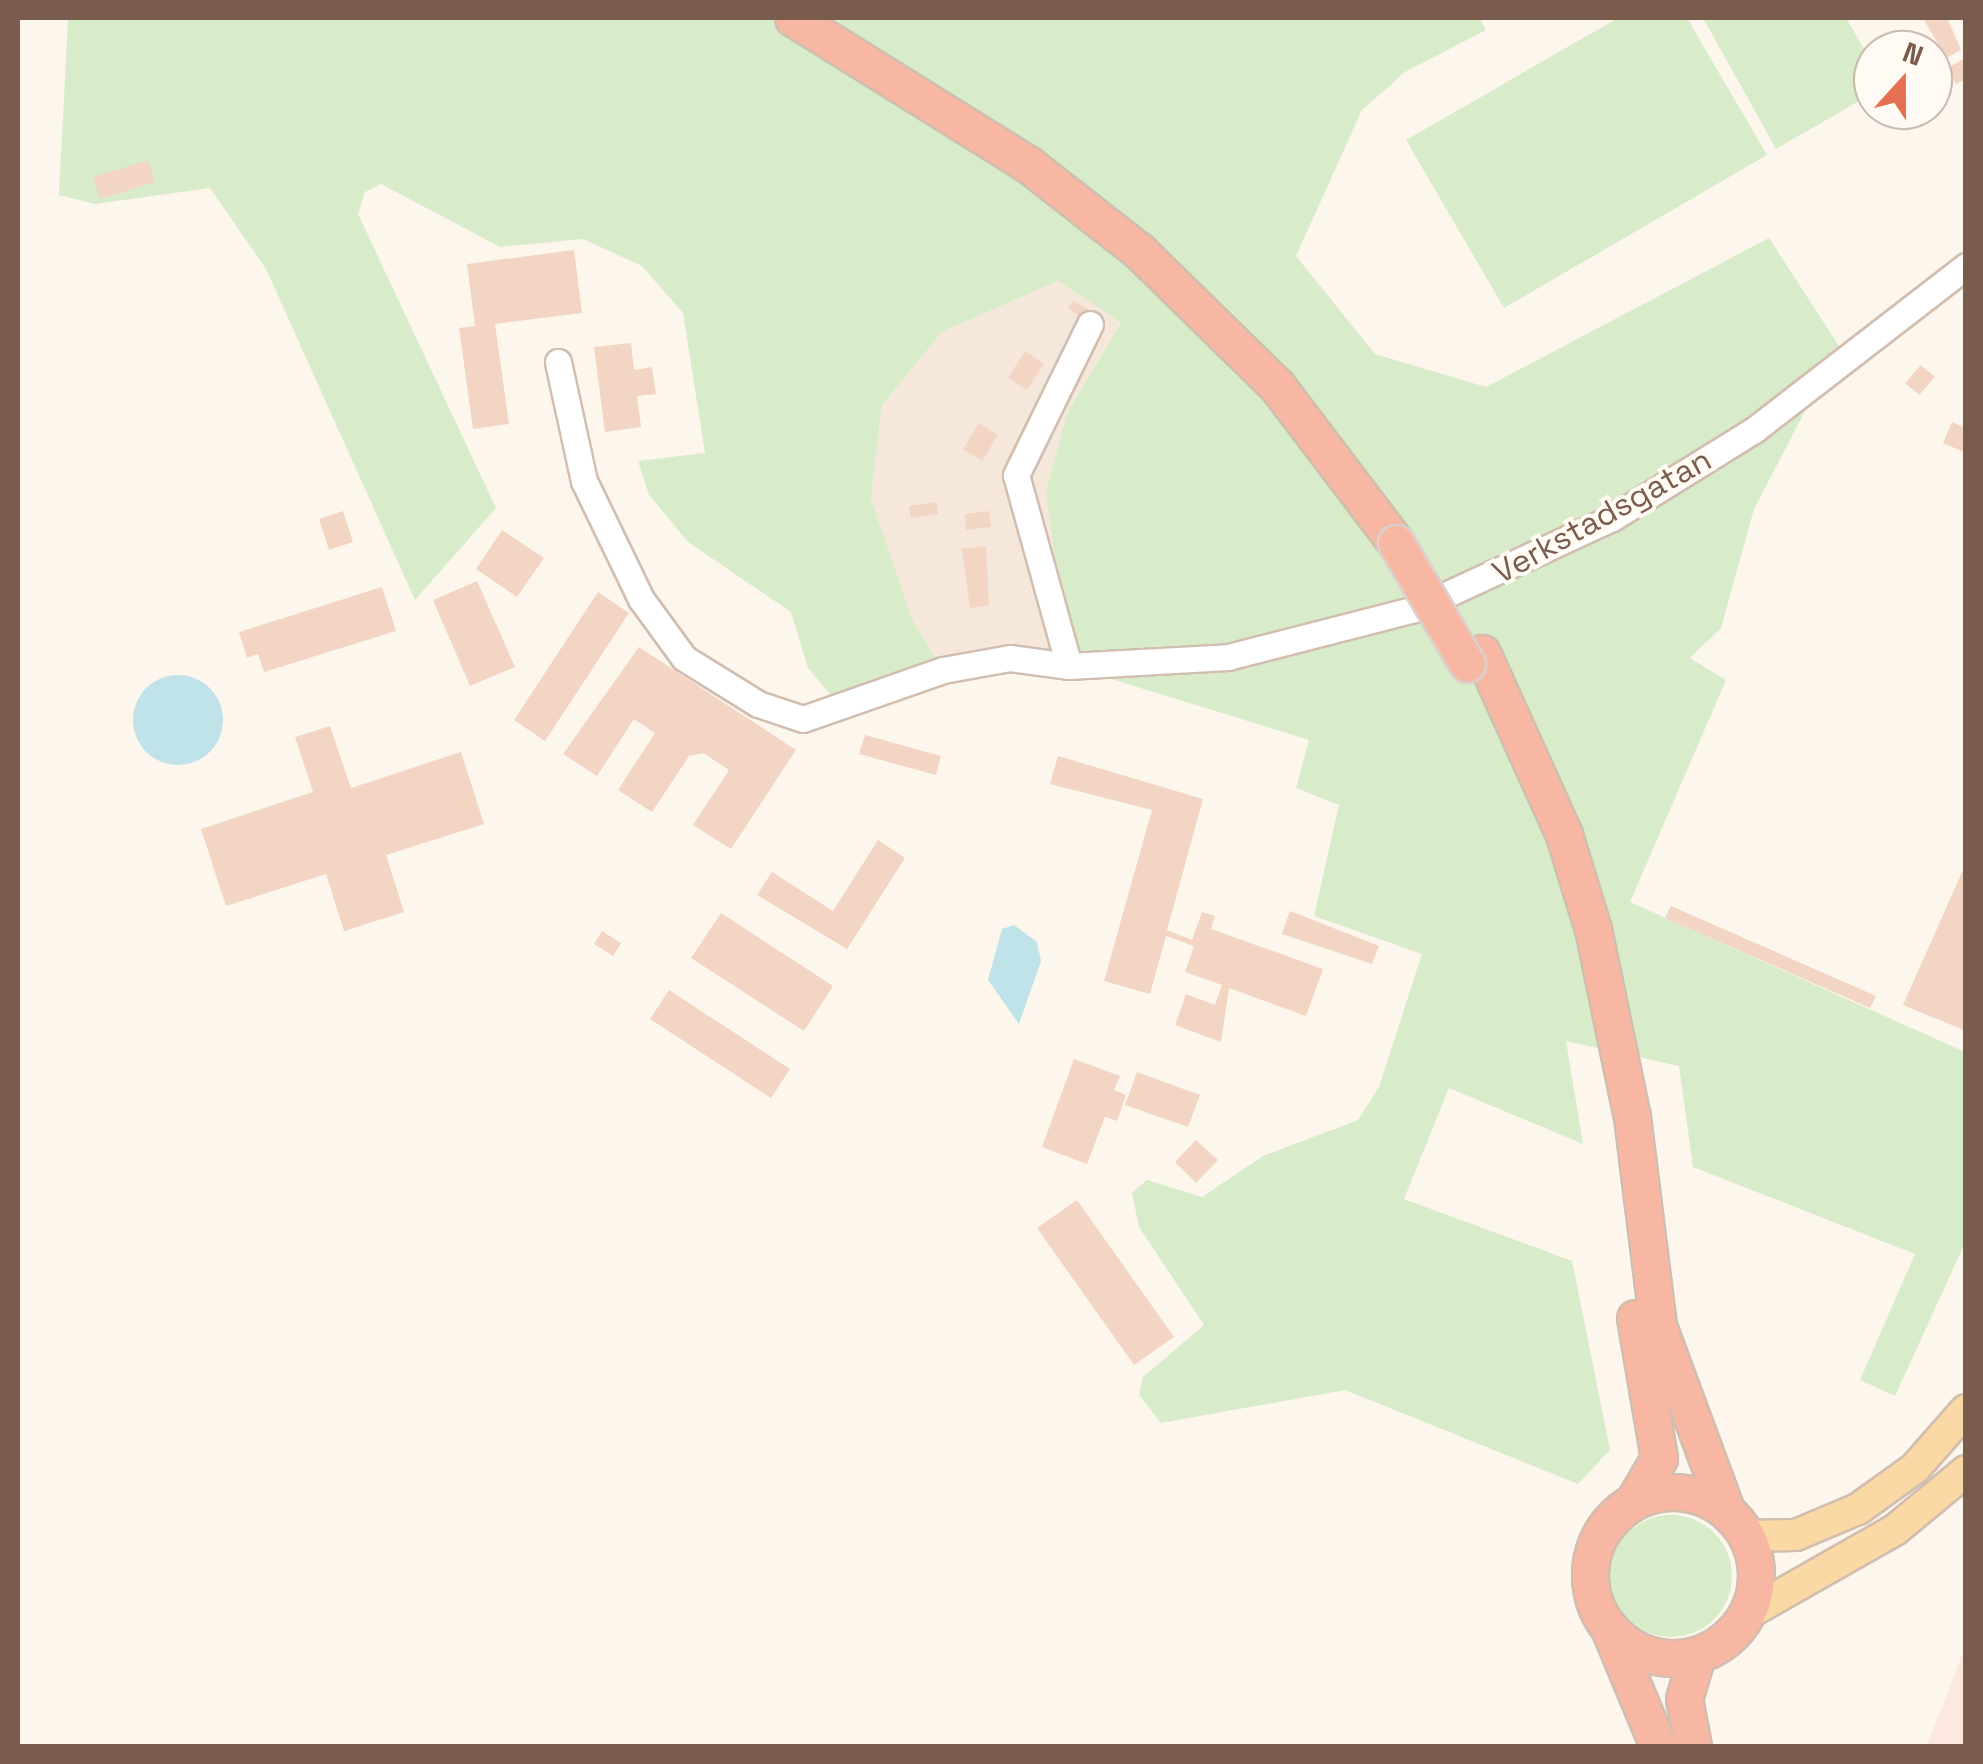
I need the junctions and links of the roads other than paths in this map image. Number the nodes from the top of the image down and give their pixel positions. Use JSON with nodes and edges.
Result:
{"nodes":[{"id":1,"x":793,"y":18,"type":"edge"},
{"id":2,"x":836,"y":18,"type":"edge"},
{"id":3,"x":1966,"y":266,"type":"edge"},
{"id":4,"x":1090,"y":324,"type":"dead end"},
{"id":5,"x":558,"y":362,"type":"dead end"},
{"id":6,"x":1405,"y":538,"type":"junction"},
{"id":7,"x":1474,"y":658,"type":"junction"},
{"id":8,"x":1070,"y":666,"type":"junction"},
{"id":9,"x":1966,"y":1410,"type":"edge"},
{"id":10,"x":1966,"y":1471,"type":"edge"},
{"id":11,"x":1634,"y":1501,"type":"junction"},
{"id":12,"x":1737,"y":1523,"type":"junction"},
{"id":13,"x":1747,"y":1614,"type":"junction"},
{"id":14,"x":1609,"y":1628,"type":"junction"},
{"id":15,"x":1697,"y":1655,"type":"junction"},
{"id":16,"x":1658,"y":1746,"type":"edge"},
{"id":17,"x":1692,"y":1746,"type":"edge"}],
"edges":[{"from":1,"to":6,"type":"highway"},
{"from":2,"to":6,"type":"highway"},
{"from":3,"to":8,"type":"street","name":"Verkstadsgatan"},
{"from":4,"to":8,"type":"street"},
{"from":5,"to":8,"type":"street","name":"Verkstadsgatan"},
{"from":6,"to":7,"type":"highway","bridge":true},
{"from":7,"to":11,"type":"highway"},
{"from":7,"to":12,"type":"highway"},
{"from":9,"to":12,"type":"main road"},
{"from":10,"to":13,"type":"main road"},
{"from":11,"to":12,"type":"highway"},
{"from":11,"to":14,"type":"highway"},
{"from":12,"to":13,"type":"highway"},
{"from":13,"to":15,"type":"highway"},
{"from":14,"to":15,"type":"highway"},
{"from":14,"to":16,"type":"highway"},
{"from":15,"to":17,"type":"highway"}]}
